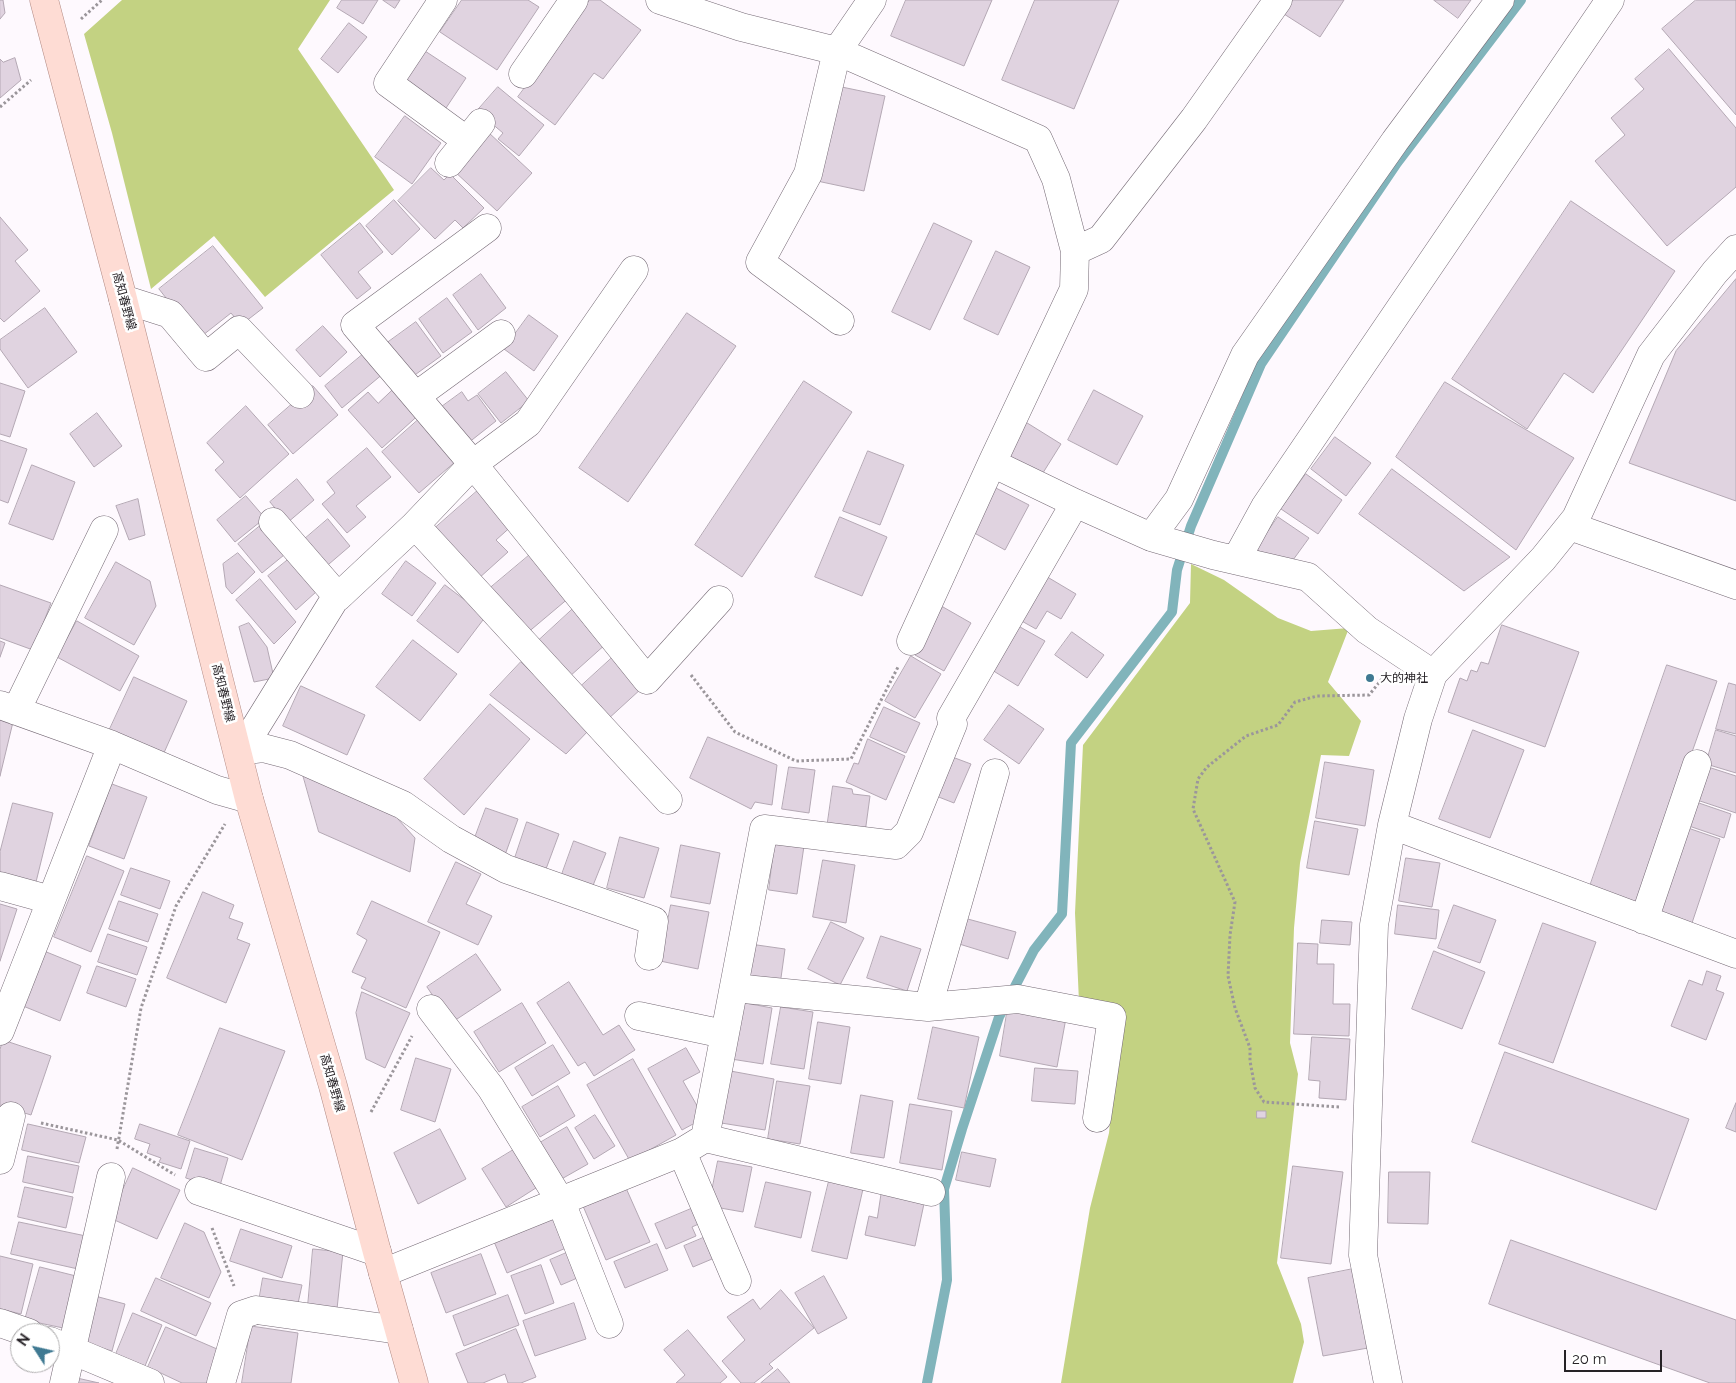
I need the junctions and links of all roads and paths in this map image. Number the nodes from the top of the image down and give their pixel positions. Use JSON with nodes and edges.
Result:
{"nodes":[{"id":1,"x":44,"y":0,"type":"edge"},
{"id":2,"x":102,"y":0,"type":"edge"},
{"id":3,"x":443,"y":0,"type":"edge"},
{"id":4,"x":574,"y":0,"type":"edge"},
{"id":5,"x":660,"y":0,"type":"edge"},
{"id":6,"x":872,"y":0,"type":"edge"},
{"id":7,"x":1278,"y":0,"type":"edge"},
{"id":8,"x":1500,"y":0,"type":"edge"},
{"id":9,"x":1610,"y":0,"type":"edge"},
{"id":10,"x":76,"y":24,"type":"dead end"},
{"id":11,"x":837,"y":51,"type":"junction"},
{"id":12,"x":523,"y":74,"type":"dead end"},
{"id":13,"x":31,"y":80,"type":"dead end"},
{"id":14,"x":0,"y":107,"type":"edge"},
{"id":15,"x":449,"y":163,"type":"dead end"},
{"id":16,"x":487,"y":228,"type":"dead end"},
{"id":17,"x":1736,"y":249,"type":"edge"},
{"id":18,"x":1075,"y":251,"type":"junction"},
{"id":19,"x":634,"y":270,"type":"dead end"},
{"id":20,"x":123,"y":299,"type":"junction"},
{"id":21,"x":840,"y":321,"type":"dead end"},
{"id":22,"x":501,"y":334,"type":"dead end"},
{"id":23,"x":300,"y":394,"type":"dead end"},
{"id":24,"x":416,"y":396,"type":"junction"},
{"id":25,"x":992,"y":463,"type":"junction"},
{"id":26,"x":473,"y":464,"type":"junction"},
{"id":27,"x":1075,"y":503,"type":"junction"},
{"id":28,"x":273,"y":522,"type":"dead end"},
{"id":29,"x":415,"y":526,"type":"junction"},
{"id":30,"x":1570,"y":526,"type":"junction"},
{"id":31,"x":104,"y":530,"type":"dead end"},
{"id":32,"x":1151,"y":537,"type":"junction"},
{"id":33,"x":1224,"y":558,"type":"junction"},
{"id":34,"x":1736,"y":585,"type":"edge"},
{"id":35,"x":338,"y":597,"type":"junction"},
{"id":36,"x":719,"y":600,"type":"dead end"},
{"id":37,"x":911,"y":641,"type":"joint"},
{"id":38,"x":672,"y":651,"type":"junction"},
{"id":39,"x":1433,"y":674,"type":"junction"},
{"id":40,"x":1369,"y":695,"type":"dead end"},
{"id":41,"x":8,"y":708,"type":"edge"},
{"id":42,"x":112,"y":744,"type":"junction"},
{"id":43,"x":238,"y":752,"type":"junction"},
{"id":44,"x":1697,"y":764,"type":"dead end"},
{"id":45,"x":995,"y":774,"type":"dead end"},
{"id":46,"x":249,"y":799,"type":"junction"},
{"id":47,"x":668,"y":800,"type":"dead end"},
{"id":48,"x":226,"y":822,"type":"dead end"},
{"id":49,"x":1392,"y":825,"type":"junction"},
{"id":50,"x":0,"y":886,"type":"edge"},
{"id":51,"x":51,"y":900,"type":"junction"},
{"id":52,"x":1644,"y":920,"type":"junction"},
{"id":53,"x":1735,"y":951,"type":"edge"},
{"id":54,"x":649,"y":956,"type":"dead end"},
{"id":55,"x":734,"y":988,"type":"junction"},
{"id":56,"x":928,"y":1007,"type":"junction"},
{"id":57,"x":430,"y":1009,"type":"joint"},
{"id":58,"x":639,"y":1016,"type":"dead end"},
{"id":59,"x":0,"y":1031,"type":"edge"},
{"id":60,"x":724,"y":1034,"type":"junction"},
{"id":61,"x":1339,"y":1108,"type":"dead end"},
{"id":62,"x":10,"y":1116,"type":"joint"},
{"id":63,"x":1097,"y":1118,"type":"dead end"},
{"id":64,"x":118,"y":1140,"type":"junction"},
{"id":65,"x":694,"y":1145,"type":"junction"},
{"id":66,"x":350,"y":1152,"type":"junction"},
{"id":67,"x":0,"y":1160,"type":"edge"},
{"id":68,"x":111,"y":1177,"type":"joint"},
{"id":69,"x":199,"y":1191,"type":"dead end"},
{"id":70,"x":930,"y":1192,"type":"dead end"},
{"id":71,"x":562,"y":1202,"type":"junction"},
{"id":72,"x":380,"y":1263,"type":"junction"},
{"id":73,"x":737,"y":1281,"type":"dead end"},
{"id":74,"x":609,"y":1324,"type":"dead end"},
{"id":75,"x":399,"y":1330,"type":"junction"},
{"id":76,"x":61,"y":1345,"type":"edge"},
{"id":77,"x":64,"y":1383,"type":"edge"},
{"id":78,"x":150,"y":1383,"type":"edge"},
{"id":79,"x":221,"y":1383,"type":"edge"},
{"id":80,"x":414,"y":1383,"type":"edge"},
{"id":81,"x":1388,"y":1383,"type":"edge"}],
"edges":[{"from":1,"to":20,"type":"main road","name":"高知春野線"},
{"from":2,"to":10,"type":"path"},
{"from":3,"to":15,"type":"street"},
{"from":4,"to":12,"type":"street"},
{"from":5,"to":11,"type":"street"},
{"from":6,"to":11,"type":"street"},
{"from":7,"to":18,"type":"street"},
{"from":8,"to":32,"type":"street"},
{"from":9,"to":33,"type":"street"},
{"from":11,"to":18,"type":"street"},
{"from":11,"to":21,"type":"street"},
{"from":13,"to":14,"type":"path"},
{"from":16,"to":24,"type":"street"},
{"from":17,"to":30,"type":"street"},
{"from":18,"to":25,"type":"street"},
{"from":19,"to":26,"type":"street"},
{"from":20,"to":23,"type":"street"},
{"from":20,"to":43,"type":"main road","name":"高知春野線"},
{"from":22,"to":24,"type":"street"},
{"from":24,"to":26,"type":"street"},
{"from":25,"to":27,"type":"street"},
{"from":25,"to":37,"type":"street"},
{"from":26,"to":29,"type":"street"},
{"from":26,"to":38,"type":"street"},
{"from":27,"to":32,"type":"street"},
{"from":27,"to":55,"type":"street"},
{"from":28,"to":35,"type":"street"},
{"from":29,"to":35,"type":"street"},
{"from":29,"to":47,"type":"street"},
{"from":30,"to":34,"type":"street"},
{"from":30,"to":39,"type":"street"},
{"from":31,"to":41,"type":"street"},
{"from":32,"to":33,"type":"street"},
{"from":33,"to":39,"type":"street"},
{"from":35,"to":43,"type":"street"},
{"from":36,"to":38,"type":"street"},
{"from":37,"to":38,"type":"path"},
{"from":39,"to":49,"type":"street"},
{"from":40,"to":61,"type":"path"},
{"from":41,"to":42,"type":"street"},
{"from":42,"to":46,"type":"street"},
{"from":42,"to":51,"type":"street"},
{"from":43,"to":46,"type":"main road","name":"高知春野線"},
{"from":43,"to":54,"type":"street"},
{"from":44,"to":52,"type":"street"},
{"from":45,"to":56,"type":"street"},
{"from":46,"to":66,"type":"main road","name":"高知春野線"},
{"from":48,"to":64,"type":"path"},
{"from":49,"to":52,"type":"street"},
{"from":49,"to":81,"type":"street"},
{"from":50,"to":51,"type":"street"},
{"from":51,"to":59,"type":"street"},
{"from":52,"to":53,"type":"street"},
{"from":55,"to":56,"type":"street"},
{"from":55,"to":60,"type":"street"},
{"from":56,"to":63,"type":"street"},
{"from":57,"to":66,"type":"path"},
{"from":57,"to":71,"type":"street"},
{"from":58,"to":60,"type":"street"},
{"from":60,"to":65,"type":"street"},
{"from":62,"to":64,"type":"path"},
{"from":62,"to":67,"type":"street"},
{"from":64,"to":68,"type":"path"},
{"from":65,"to":70,"type":"street"},
{"from":65,"to":71,"type":"street"},
{"from":65,"to":73,"type":"street"},
{"from":66,"to":72,"type":"main road","name":"高知春野線"},
{"from":68,"to":76,"type":"street"},
{"from":69,"to":72,"type":"street"},
{"from":71,"to":72,"type":"street"},
{"from":71,"to":74,"type":"street"},
{"from":72,"to":75,"type":"main road","name":"高知春野線"},
{"from":75,"to":79,"type":"street"},
{"from":75,"to":80,"type":"main road","name":"高知春野線"},
{"from":76,"to":77,"type":"street"},
{"from":76,"to":78,"type":"street"}]}
